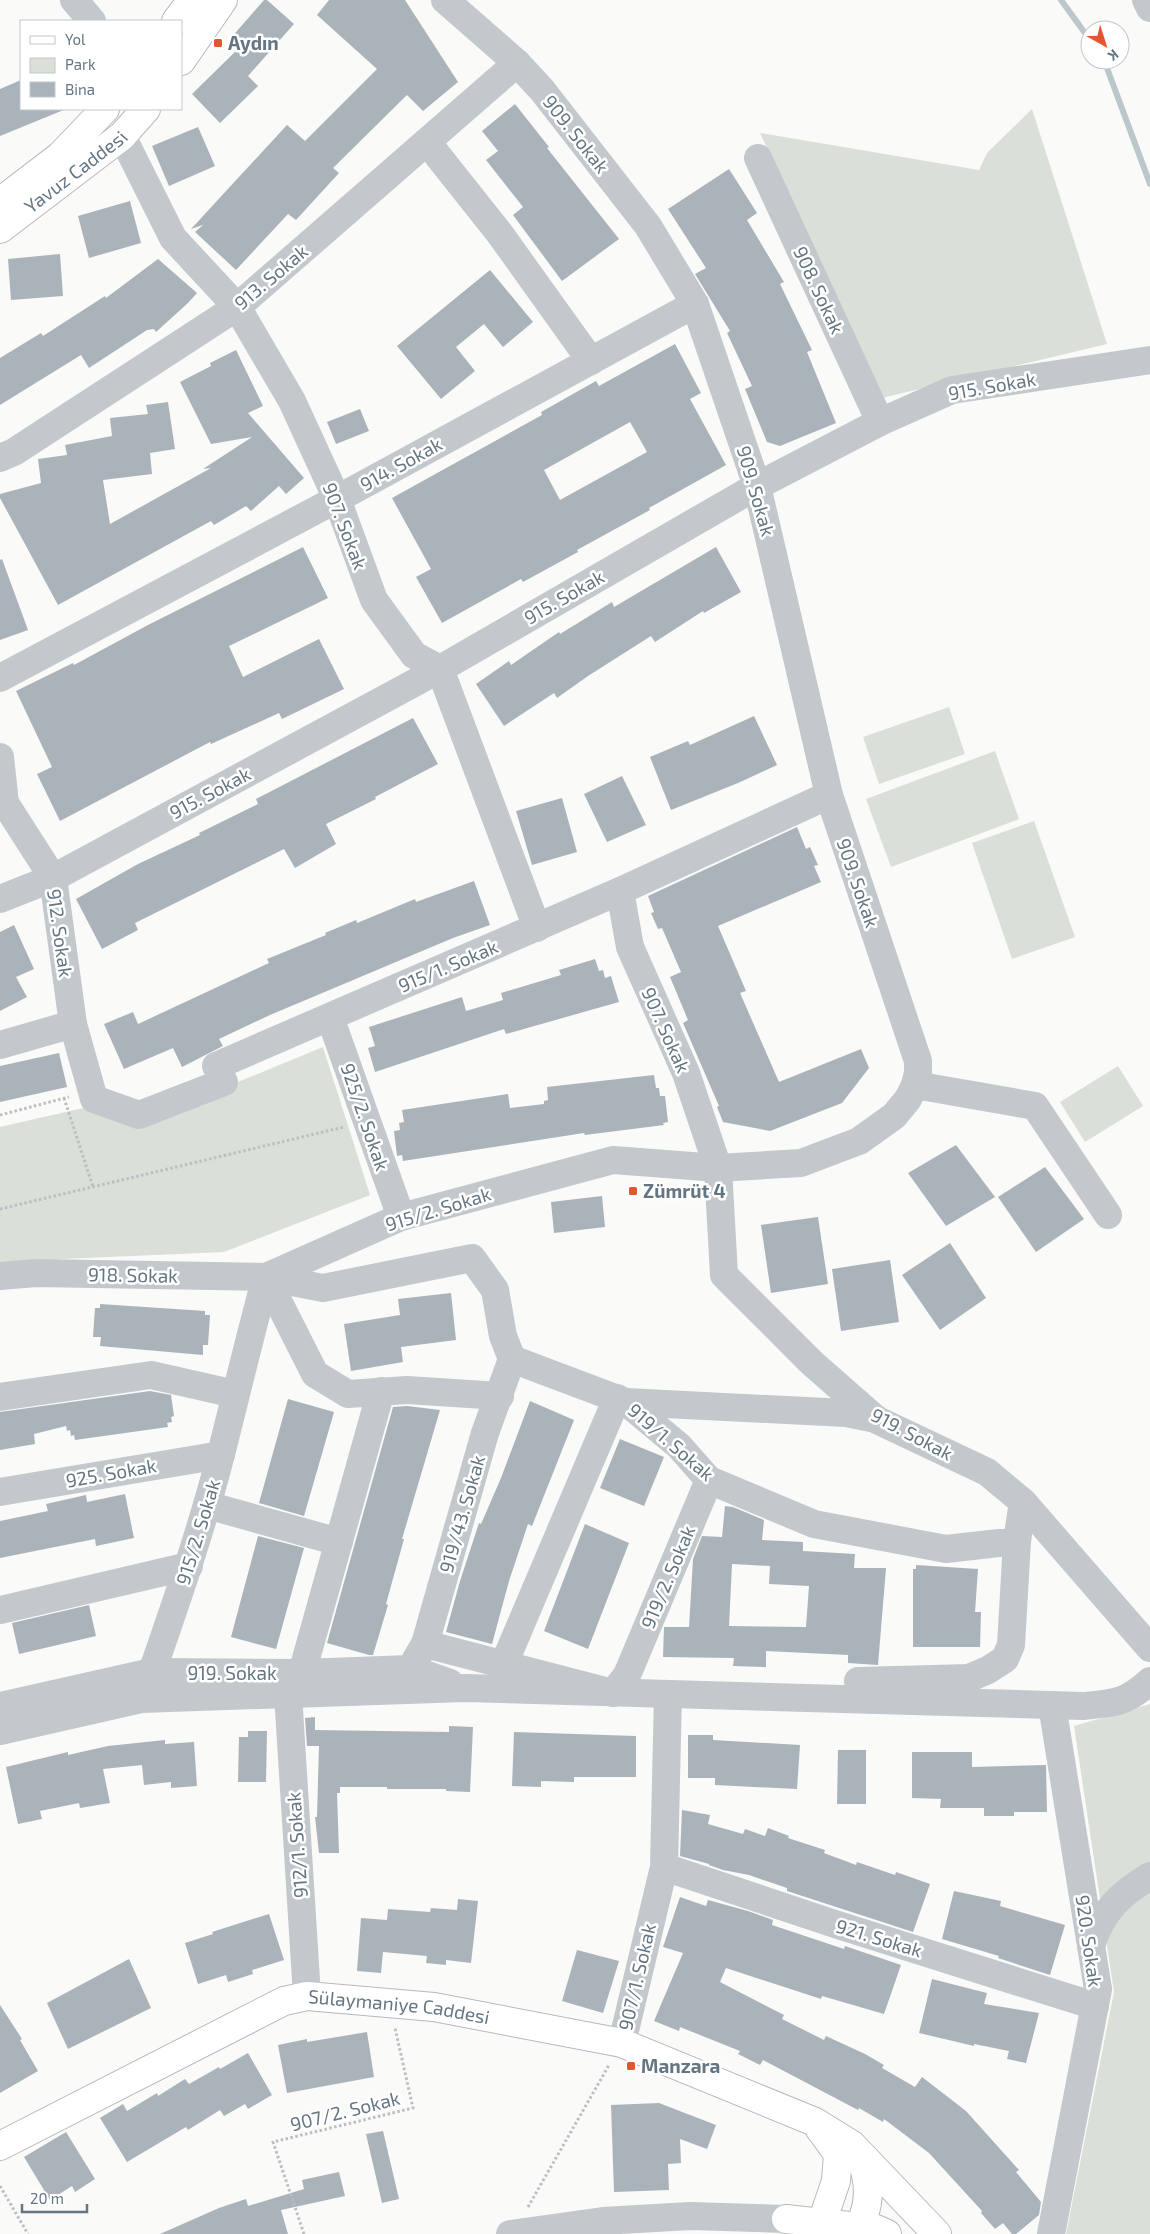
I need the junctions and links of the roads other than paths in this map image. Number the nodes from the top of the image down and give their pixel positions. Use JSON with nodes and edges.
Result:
{"nodes":[{"id":1,"x":74,"y":0,"type":"edge"},
{"id":2,"x":192,"y":0,"type":"edge"},
{"id":3,"x":223,"y":0,"type":"edge"},
{"id":4,"x":445,"y":0,"type":"edge"},
{"id":5,"x":1146,"y":0,"type":"edge"},
{"id":6,"x":1150,"y":8,"type":"edge"},
{"id":7,"x":91,"y":20,"type":"edge"},
{"id":8,"x":177,"y":20,"type":"edge"},
{"id":9,"x":182,"y":59,"type":"edge"},
{"id":10,"x":517,"y":63,"type":"junction"},
{"id":11,"x":104,"y":110,"type":"edge"},
{"id":12,"x":145,"y":110,"type":"edge"},
{"id":13,"x":122,"y":136,"type":"junction"},
{"id":14,"x":427,"y":142,"type":"junction"},
{"id":15,"x":758,"y":158,"type":"dead end"},
{"id":16,"x":0,"y":202,"type":"edge"},
{"id":17,"x":0,"y":229,"type":"edge"},
{"id":18,"x":695,"y":304,"type":"junction"},
{"id":19,"x":237,"y":307,"type":"junction"},
{"id":20,"x":591,"y":360,"type":"junction"},
{"id":21,"x":1150,"y":360,"type":"edge"},
{"id":22,"x":880,"y":422,"type":"junction"},
{"id":23,"x":0,"y":458,"type":"edge"},
{"id":24,"x":757,"y":486,"type":"junction"},
{"id":25,"x":337,"y":499,"type":"junction"},
{"id":26,"x":440,"y":669,"type":"junction"},
{"id":27,"x":0,"y":678,"type":"edge"},
{"id":28,"x":0,"y":757,"type":"edge"},
{"id":29,"x":829,"y":795,"type":"junction"},
{"id":30,"x":53,"y":878,"type":"junction"},
{"id":31,"x":620,"y":891,"type":"junction"},
{"id":32,"x":0,"y":899,"type":"edge"},
{"id":33,"x":537,"y":928,"type":"junction"},
{"id":34,"x":330,"y":1017,"type":"junction"},
{"id":35,"x":73,"y":1024,"type":"junction"},
{"id":36,"x":0,"y":1045,"type":"edge"},
{"id":37,"x":916,"y":1073,"type":"junction"},
{"id":38,"x":92,"y":1090,"type":"joint"},
{"id":39,"x":718,"y":1168,"type":"junction"},
{"id":40,"x":1108,"y":1215,"type":"dead end"},
{"id":41,"x":401,"y":1217,"type":"junction"},
{"id":42,"x":0,"y":1276,"type":"edge"},
{"id":43,"x":266,"y":1277,"type":"junction"},
{"id":44,"x":512,"y":1358,"type":"junction"},
{"id":45,"x":381,"y":1390,"type":"junction"},
{"id":46,"x":235,"y":1394,"type":"junction"},
{"id":47,"x":500,"y":1396,"type":"junction"},
{"id":48,"x":0,"y":1398,"type":"edge"},
{"id":49,"x":621,"y":1400,"type":"junction"},
{"id":50,"x":877,"y":1420,"type":"junction"},
{"id":51,"x":221,"y":1455,"type":"junction"},
{"id":52,"x":709,"y":1480,"type":"junction"},
{"id":53,"x":0,"y":1492,"type":"edge"},
{"id":54,"x":1023,"y":1502,"type":"junction"},
{"id":55,"x":207,"y":1505,"type":"junction"},
{"id":56,"x":1017,"y":1541,"type":"junction"},
{"id":57,"x":339,"y":1542,"type":"junction"},
{"id":58,"x":189,"y":1566,"type":"junction"},
{"id":59,"x":0,"y":1610,"type":"edge"},
{"id":60,"x":425,"y":1644,"type":"junction"},
{"id":61,"x":1150,"y":1648,"type":"edge"},
{"id":62,"x":504,"y":1664,"type":"junction"},
{"id":63,"x":410,"y":1669,"type":"junction"},
{"id":64,"x":152,"y":1672,"type":"junction"},
{"id":65,"x":1150,"y":1681,"type":"edge"},
{"id":66,"x":295,"y":1684,"type":"junction"},
{"id":67,"x":620,"y":1684,"type":"junction"},
{"id":68,"x":465,"y":1688,"type":"junction"},
{"id":69,"x":668,"y":1694,"type":"junction"},
{"id":70,"x":1052,"y":1705,"type":"junction"},
{"id":71,"x":0,"y":1706,"type":"edge"},
{"id":72,"x":0,"y":1731,"type":"edge"},
{"id":73,"x":664,"y":1867,"type":"junction"},
{"id":74,"x":1150,"y":1876,"type":"edge"},
{"id":75,"x":1091,"y":1946,"type":"junction"},
{"id":76,"x":307,"y":1996,"type":"junction"},
{"id":77,"x":1095,"y":2006,"type":"junction"},
{"id":78,"x":622,"y":2043,"type":"junction"},
{"id":79,"x":815,"y":2122,"type":"junction"},
{"id":80,"x":852,"y":2145,"type":"junction"},
{"id":81,"x":0,"y":2146,"type":"edge"},
{"id":82,"x":836,"y":2181,"type":"junction"},
{"id":83,"x":786,"y":2219,"type":"junction"},
{"id":84,"x":820,"y":2228,"type":"edge"},
{"id":85,"x":855,"y":2231,"type":"edge"},
{"id":86,"x":519,"y":2234,"type":"edge"},
{"id":87,"x":886,"y":2234,"type":"edge"},
{"id":88,"x":937,"y":2234,"type":"edge"},
{"id":89,"x":1051,"y":2234,"type":"edge"}],
"edges":[{"from":1,"to":7,"type":"street"},
{"from":2,"to":8,"type":"main road"},
{"from":3,"to":9,"type":"main road"},
{"from":4,"to":10,"type":"street","name":"909. Sokak"},
{"from":5,"to":6,"type":"street"},
{"from":10,"to":14,"type":"street","name":"913. Sokak"},
{"from":10,"to":18,"type":"street","name":"909. Sokak"},
{"from":11,"to":16,"type":"main road","name":"Yavuz Caddesi"},
{"from":12,"to":13,"type":"main road","name":"Yavuz Caddesi"},
{"from":13,"to":17,"type":"main road","name":"Yavuz Caddesi"},
{"from":13,"to":19,"type":"street","name":"907. Sokak"},
{"from":14,"to":19,"type":"street","name":"913. Sokak"},
{"from":14,"to":20,"type":"street"},
{"from":15,"to":22,"type":"street","name":"908. Sokak"},
{"from":18,"to":20,"type":"street","name":"914. Sokak"},
{"from":18,"to":24,"type":"street","name":"909. Sokak"},
{"from":19,"to":23,"type":"street","name":"913. Sokak"},
{"from":19,"to":25,"type":"street","name":"907. Sokak"},
{"from":20,"to":25,"type":"street","name":"914. Sokak"},
{"from":21,"to":22,"type":"street","name":"915. Sokak"},
{"from":22,"to":24,"type":"street","name":"915. Sokak"},
{"from":24,"to":26,"type":"street","name":"915. Sokak"},
{"from":24,"to":29,"type":"street","name":"909. Sokak"},
{"from":25,"to":26,"type":"street","name":"907. Sokak"},
{"from":25,"to":27,"type":"street","name":"914. Sokak"},
{"from":26,"to":30,"type":"street","name":"915. Sokak"},
{"from":26,"to":33,"type":"street"},
{"from":28,"to":30,"type":"street","name":"912. Sokak"},
{"from":29,"to":31,"type":"street","name":"915/1. Sokak"},
{"from":29,"to":37,"type":"street","name":"909. Sokak"},
{"from":30,"to":32,"type":"street","name":"915. Sokak"},
{"from":30,"to":35,"type":"street","name":"912. Sokak"},
{"from":31,"to":33,"type":"street","name":"915/1. Sokak"},
{"from":31,"to":39,"type":"street","name":"907. Sokak"},
{"from":33,"to":34,"type":"street","name":"915/1. Sokak"},
{"from":34,"to":38,"type":"street","name":"915/1. Sokak"},
{"from":34,"to":41,"type":"street","name":"925/2. Sokak"},
{"from":35,"to":36,"type":"street"},
{"from":35,"to":38,"type":"street","name":"912. Sokak"},
{"from":37,"to":39,"type":"street","name":"915/2. Sokak"},
{"from":37,"to":40,"type":"street"},
{"from":39,"to":41,"type":"street","name":"915/2. Sokak"},
{"from":39,"to":50,"type":"street","name":"919. Sokak"},
{"from":41,"to":43,"type":"street","name":"915/2. Sokak"},
{"from":42,"to":43,"type":"street","name":"918. Sokak"},
{"from":43,"to":44,"type":"street"},
{"from":43,"to":45,"type":"street"},
{"from":43,"to":46,"type":"street","name":"915/2. Sokak"},
{"from":44,"to":47,"type":"street","name":"919/43. Sokak"},
{"from":44,"to":49,"type":"street","name":"919/1. Sokak"},
{"from":45,"to":47,"type":"street"},
{"from":45,"to":57,"type":"street","name":"912/1. Sokak"},
{"from":46,"to":48,"type":"street"},
{"from":46,"to":51,"type":"street","name":"915/2. Sokak"},
{"from":47,"to":60,"type":"street","name":"919/43. Sokak"},
{"from":49,"to":50,"type":"street"},
{"from":49,"to":52,"type":"street","name":"919/1. Sokak"},
{"from":49,"to":62,"type":"street"},
{"from":50,"to":54,"type":"street","name":"919. Sokak"},
{"from":51,"to":53,"type":"street","name":"925. Sokak"},
{"from":51,"to":55,"type":"street","name":"915/2. Sokak"},
{"from":52,"to":56,"type":"street","name":"919/1. Sokak"},
{"from":52,"to":67,"type":"street","name":"919/2. Sokak"},
{"from":54,"to":56,"type":"street"},
{"from":54,"to":61,"type":"street","name":"919. Sokak"},
{"from":55,"to":57,"type":"street"},
{"from":55,"to":58,"type":"street","name":"915/2. Sokak"},
{"from":56,"to":67,"type":"street"},
{"from":57,"to":66,"type":"street","name":"912/1. Sokak"},
{"from":58,"to":59,"type":"street"},
{"from":58,"to":64,"type":"street","name":"915/2. Sokak"},
{"from":60,"to":62,"type":"street","name":"919. Sokak"},
{"from":60,"to":63,"type":"street","name":"919/43. Sokak"},
{"from":62,"to":67,"type":"street","name":"919. Sokak"},
{"from":63,"to":66,"type":"street","name":"919. Sokak"},
{"from":63,"to":68,"type":"street","name":"919. Sokak"},
{"from":64,"to":66,"type":"street","name":"919. Sokak"},
{"from":64,"to":71,"type":"street","name":"919. Sokak"},
{"from":65,"to":70,"type":"street","name":"919. Sokak"},
{"from":66,"to":68,"type":"street","name":"919. Sokak"},
{"from":66,"to":72,"type":"street","name":"919. Sokak"},
{"from":66,"to":76,"type":"street","name":"912/1. Sokak"},
{"from":67,"to":68,"type":"street","name":"919. Sokak"},
{"from":67,"to":69,"type":"street","name":"919. Sokak"},
{"from":69,"to":70,"type":"street","name":"919. Sokak"},
{"from":69,"to":73,"type":"street","name":"907/1. Sokak"},
{"from":70,"to":75,"type":"street","name":"920. Sokak"},
{"from":73,"to":77,"type":"street","name":"921. Sokak"},
{"from":73,"to":78,"type":"street","name":"907/1. Sokak"},
{"from":74,"to":75,"type":"street"},
{"from":75,"to":77,"type":"street","name":"920. Sokak"},
{"from":76,"to":78,"type":"main road","name":"Sülaymaniye Caddesi"},
{"from":76,"to":81,"type":"main road","name":"Sülaymaniye Caddesi"},
{"from":77,"to":89,"type":"street","name":"920. Sokak"},
{"from":78,"to":79,"type":"main road","name":"Sülaymaniye Caddesi"},
{"from":79,"to":80,"type":"main road","name":"Sülaymaniye Caddesi"},
{"from":79,"to":82,"type":"main road"},
{"from":80,"to":85,"type":"main road","name":"Sülaymaniye Caddesi"},
{"from":80,"to":88,"type":"main road","name":"Sülaymaniye Caddesi"},
{"from":82,"to":83,"type":"main road"},
{"from":82,"to":84,"type":"main road"},
{"from":83,"to":84,"type":"main road"},
{"from":83,"to":86,"type":"street"},
{"from":84,"to":85,"type":"main road"},
{"from":85,"to":87,"type":"main road"}]}
